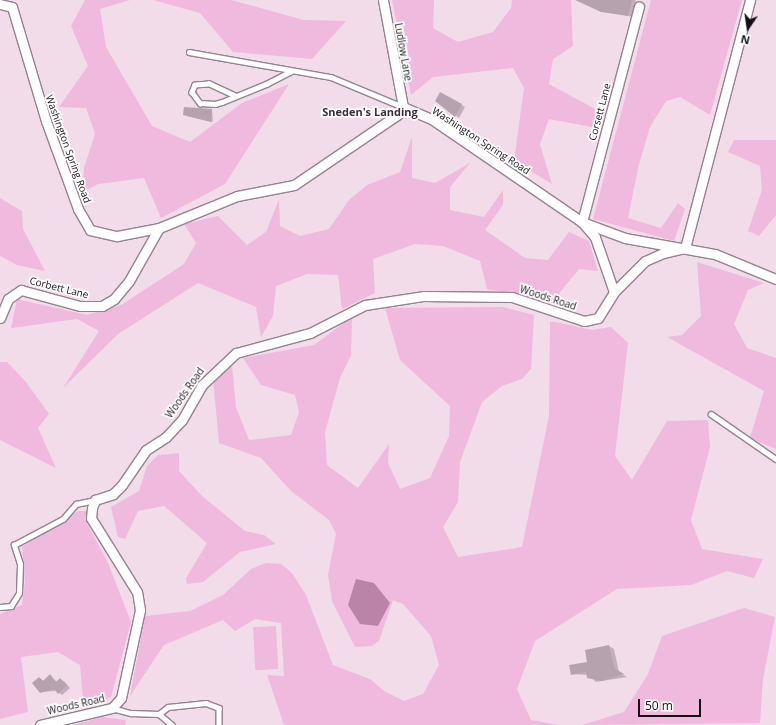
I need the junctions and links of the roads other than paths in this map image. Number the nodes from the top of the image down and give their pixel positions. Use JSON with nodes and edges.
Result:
{"nodes":[{"id":1,"x":383,"y":0,"type":"edge"},
{"id":2,"x":750,"y":0,"type":"edge"},
{"id":3,"x":0,"y":4,"type":"edge"},
{"id":4,"x":14,"y":4,"type":"edge"},
{"id":5,"x":639,"y":6,"type":"dead end"},
{"id":6,"x":189,"y":52,"type":"dead end"},
{"id":7,"x":291,"y":71,"type":"junction"},
{"id":8,"x":236,"y":96,"type":"junction"},
{"id":9,"x":403,"y":107,"type":"junction"},
{"id":10,"x":582,"y":222,"type":"junction"},
{"id":11,"x":159,"y":228,"type":"junction"},
{"id":12,"x":685,"y":248,"type":"junction"},
{"id":13,"x":776,"y":279,"type":"edge"},
{"id":14,"x":614,"y":292,"type":"junction"},
{"id":15,"x":0,"y":318,"type":"edge"},
{"id":16,"x":711,"y":414,"type":"dead end"},
{"id":17,"x":776,"y":459,"type":"edge"},
{"id":18,"x":95,"y":500,"type":"junction"},
{"id":19,"x":0,"y":607,"type":"edge"},
{"id":20,"x":112,"y":708,"type":"junction"},
{"id":21,"x":159,"y":714,"type":"junction"},
{"id":22,"x":40,"y":725,"type":"edge"},
{"id":23,"x":172,"y":725,"type":"edge"},
{"id":24,"x":219,"y":725,"type":"edge"}],
"edges":[{"from":1,"to":9,"type":"street","name":"Ludlow Lane"},
{"from":2,"to":12,"type":"street"},
{"from":3,"to":4,"type":"street"},
{"from":4,"to":11,"type":"street","name":"Washington Spring Road"},
{"from":5,"to":10,"type":"street","name":"Corsett Lane"},
{"from":6,"to":7,"type":"lane"},
{"from":7,"to":8,"type":"lane"},
{"from":7,"to":9,"type":"lane"},
{"from":8,"to":8,"type":"lane"},
{"from":9,"to":10,"type":"street","name":"Washington Spring Road"},
{"from":9,"to":11,"type":"street","name":"Washington Spring Road"},
{"from":10,"to":12,"type":"street","name":"Washington Spring Road"},
{"from":10,"to":14,"type":"street"},
{"from":11,"to":15,"type":"street","name":"Corbett Lane"},
{"from":12,"to":13,"type":"street","name":"Washington Spring Road"},
{"from":12,"to":14,"type":"street","name":"Woods Road"},
{"from":14,"to":18,"type":"street","name":"Woods Road"},
{"from":16,"to":17,"type":"lane"},
{"from":18,"to":19,"type":"lane"},
{"from":18,"to":20,"type":"street","name":"Woods Road"},
{"from":20,"to":21,"type":"lane"},
{"from":20,"to":22,"type":"street","name":"Woods Road"},
{"from":21,"to":23,"type":"lane"},
{"from":21,"to":24,"type":"lane"}]}
